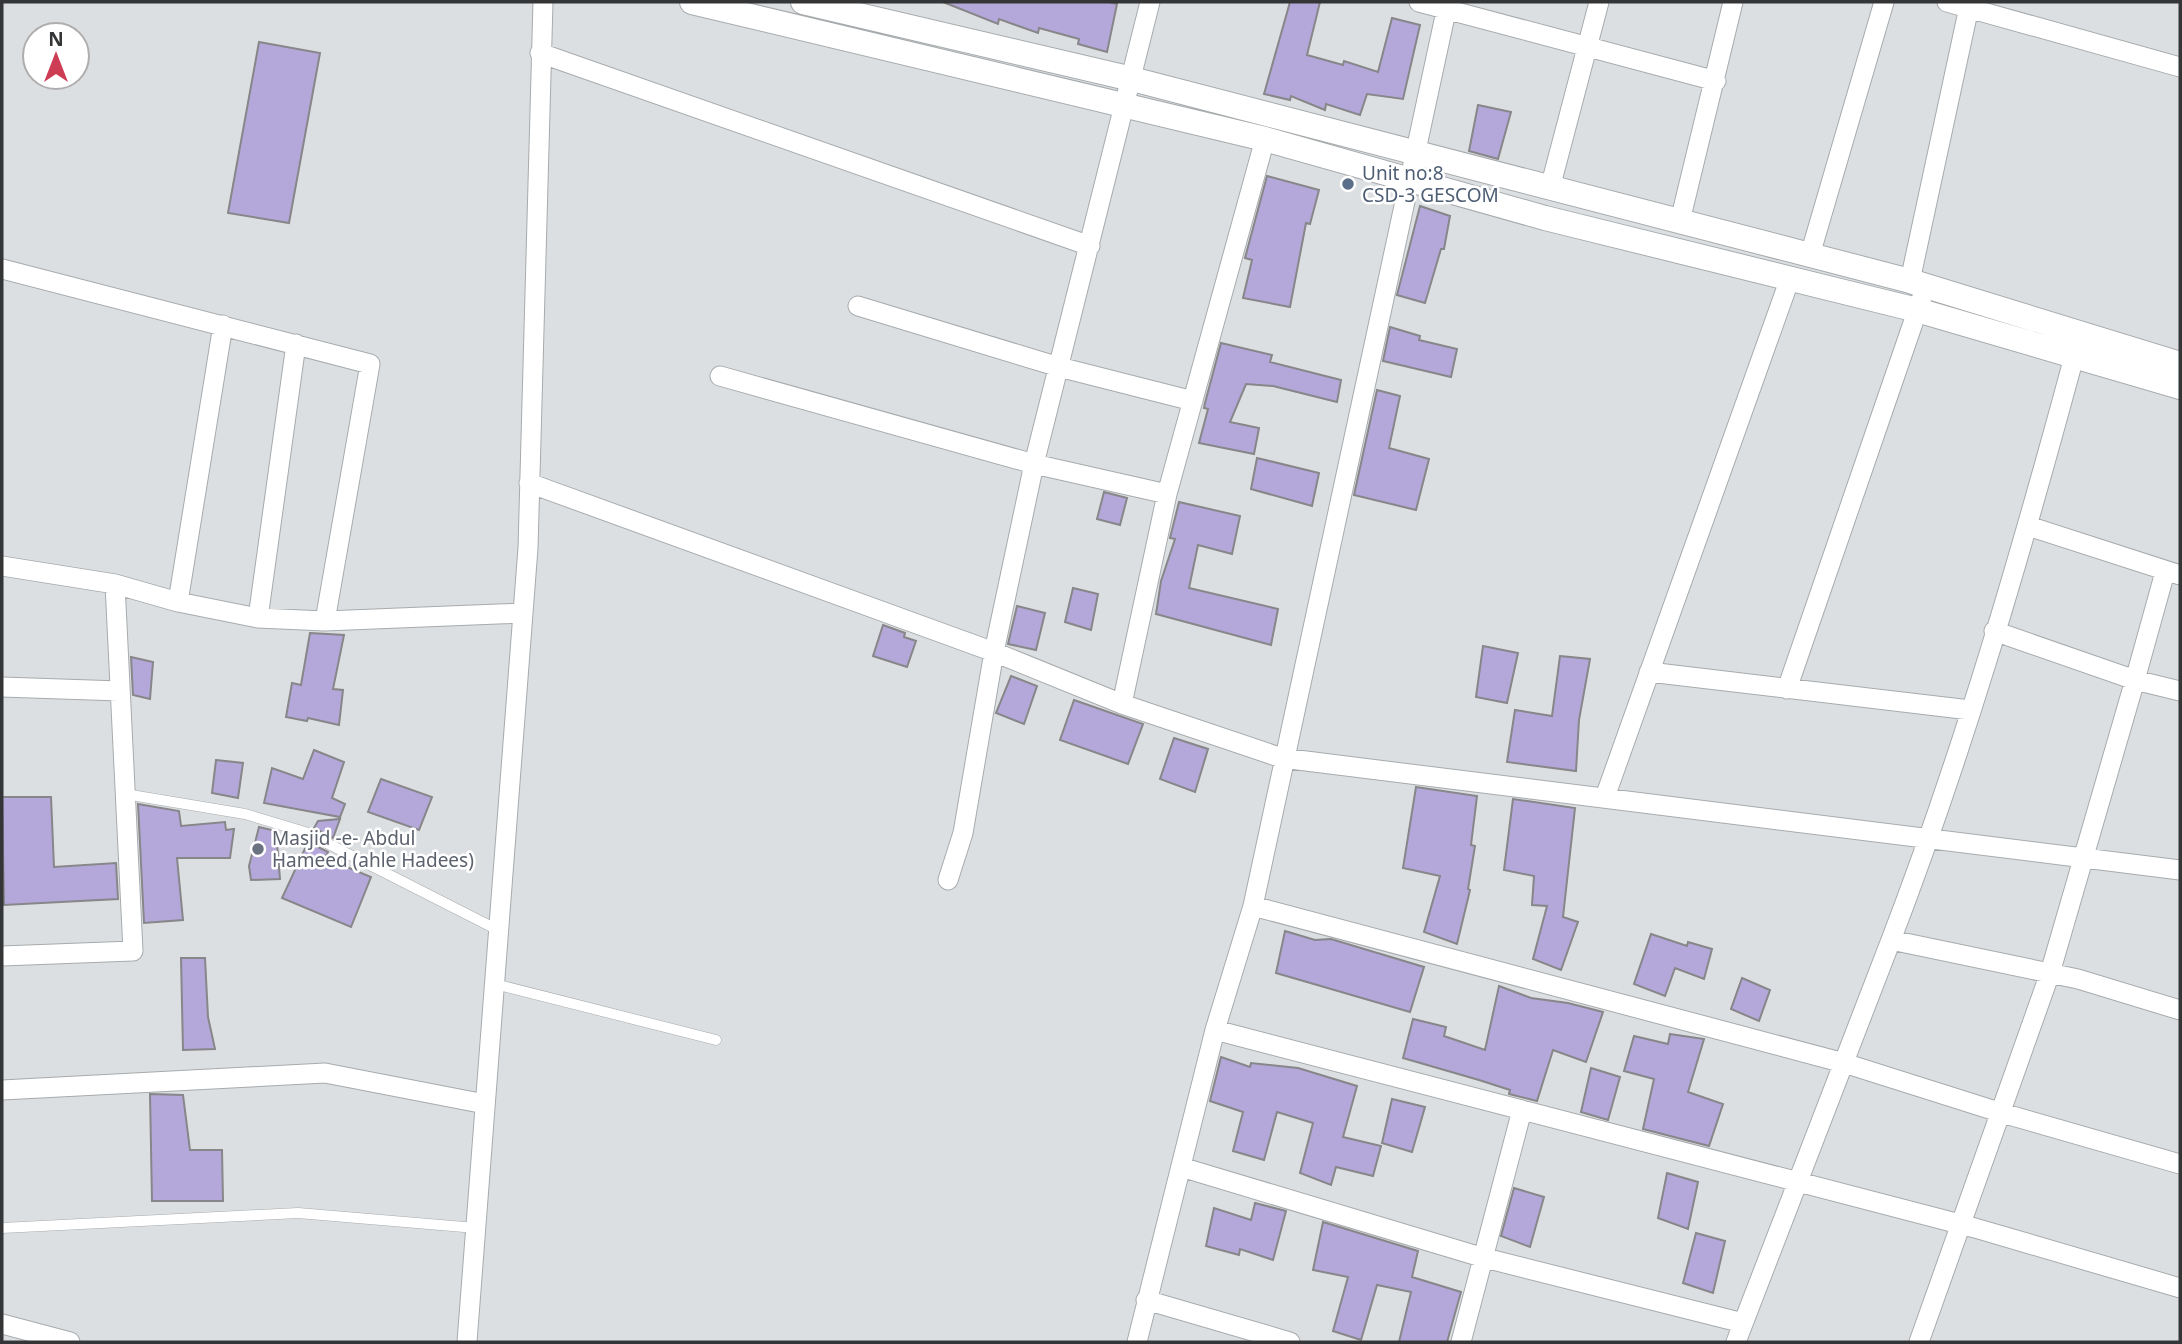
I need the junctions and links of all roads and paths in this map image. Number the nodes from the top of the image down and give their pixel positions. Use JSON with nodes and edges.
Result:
{"nodes":[{"id":1,"x":543,"y":2,"type":"edge"},
{"id":2,"x":692,"y":2,"type":"edge"},
{"id":3,"x":803,"y":2,"type":"edge"},
{"id":4,"x":1150,"y":2,"type":"edge"},
{"id":5,"x":1419,"y":2,"type":"edge"},
{"id":6,"x":1599,"y":2,"type":"edge"},
{"id":7,"x":1733,"y":2,"type":"edge"},
{"id":8,"x":1884,"y":2,"type":"edge"},
{"id":9,"x":1947,"y":2,"type":"edge"},
{"id":10,"x":1447,"y":5,"type":"edge"},
{"id":11,"x":1969,"y":7,"type":"junction"},
{"id":12,"x":1586,"y":49,"type":"junction"},
{"id":13,"x":540,"y":52,"type":"junction"},
{"id":14,"x":2180,"y":67,"type":"edge"},
{"id":15,"x":1132,"y":79,"type":"junction"},
{"id":16,"x":1716,"y":81,"type":"junction"},
{"id":17,"x":1126,"y":104,"type":"junction"},
{"id":18,"x":1265,"y":139,"type":"junction"},
{"id":19,"x":1414,"y":152,"type":"junction"},
{"id":20,"x":1408,"y":180,"type":"junction"},
{"id":21,"x":1550,"y":188,"type":"junction"},
{"id":22,"x":1680,"y":221,"type":"junction"},
{"id":23,"x":1090,"y":246,"type":"junction"},
{"id":24,"x":1810,"y":255,"type":"junction"},
{"id":25,"x":2,"y":269,"type":"edge"},
{"id":26,"x":1789,"y":281,"type":"junction"},
{"id":27,"x":1918,"y":284,"type":"junction"},
{"id":28,"x":858,"y":306,"type":"dead end"},
{"id":29,"x":1917,"y":310,"type":"junction"},
{"id":30,"x":223,"y":325,"type":"junction"},
{"id":31,"x":296,"y":344,"type":"junction"},
{"id":32,"x":2074,"y":357,"type":"junction"},
{"id":33,"x":2180,"y":364,"type":"edge"},
{"id":34,"x":1059,"y":367,"type":"junction"},
{"id":35,"x":720,"y":376,"type":"dead end"},
{"id":36,"x":2180,"y":387,"type":"edge"},
{"id":37,"x":1193,"y":401,"type":"junction"},
{"id":38,"x":1034,"y":464,"type":"junction"},
{"id":39,"x":529,"y":483,"type":"junction"},
{"id":40,"x":1167,"y":494,"type":"junction"},
{"id":41,"x":2028,"y":526,"type":"junction"},
{"id":42,"x":2,"y":566,"type":"edge"},
{"id":43,"x":2173,"y":574,"type":"edge"},
{"id":44,"x":115,"y":584,"type":"junction"},
{"id":45,"x":178,"y":602,"type":"junction"},
{"id":46,"x":523,"y":613,"type":"junction"},
{"id":47,"x":258,"y":618,"type":"junction"},
{"id":48,"x":325,"y":621,"type":"junction"},
{"id":49,"x":1994,"y":631,"type":"junction"},
{"id":50,"x":994,"y":652,"type":"junction"},
{"id":51,"x":1649,"y":672,"type":"junction"},
{"id":52,"x":2135,"y":680,"type":"junction"},
{"id":53,"x":2,"y":687,"type":"edge"},
{"id":54,"x":1787,"y":689,"type":"junction"},
{"id":55,"x":120,"y":691,"type":"junction"},
{"id":56,"x":2180,"y":691,"type":"edge"},
{"id":57,"x":1122,"y":704,"type":"junction"},
{"id":58,"x":1970,"y":710,"type":"junction"},
{"id":59,"x":1282,"y":758,"type":"junction"},
{"id":60,"x":125,"y":794,"type":"junction"},
{"id":61,"x":1605,"y":797,"type":"junction"},
{"id":62,"x":1930,"y":838,"type":"junction"},
{"id":63,"x":2084,"y":858,"type":"junction"},
{"id":64,"x":2180,"y":870,"type":"edge"},
{"id":65,"x":948,"y":880,"type":"dead end"},
{"id":66,"x":1253,"y":905,"type":"junction"},
{"id":67,"x":496,"y":929,"type":"junction"},
{"id":68,"x":1891,"y":940,"type":"junction"},
{"id":69,"x":2,"y":956,"type":"edge"},
{"id":70,"x":2050,"y":973,"type":"junction"},
{"id":71,"x":495,"y":984,"type":"junction"},
{"id":72,"x":2180,"y":1010,"type":"edge"},
{"id":73,"x":1214,"y":1030,"type":"junction"},
{"id":74,"x":716,"y":1040,"type":"dead end"},
{"id":75,"x":1844,"y":1063,"type":"junction"},
{"id":76,"x":2,"y":1090,"type":"edge"},
{"id":77,"x":485,"y":1104,"type":"junction"},
{"id":78,"x":1522,"y":1110,"type":"junction"},
{"id":79,"x":2002,"y":1113,"type":"junction"},
{"id":80,"x":2180,"y":1164,"type":"edge"},
{"id":81,"x":1181,"y":1167,"type":"junction"},
{"id":82,"x":1799,"y":1184,"type":"junction"},
{"id":83,"x":1962,"y":1225,"type":"junction"},
{"id":84,"x":2,"y":1227,"type":"edge"},
{"id":85,"x":476,"y":1228,"type":"junction"},
{"id":86,"x":1481,"y":1257,"type":"junction"},
{"id":87,"x":2180,"y":1288,"type":"edge"},
{"id":88,"x":1146,"y":1300,"type":"junction"},
{"id":89,"x":1742,"y":1323,"type":"junction"},
{"id":90,"x":2,"y":1324,"type":"edge"},
{"id":91,"x":70,"y":1342,"type":"edge"},
{"id":92,"x":467,"y":1342,"type":"edge"},
{"id":93,"x":1137,"y":1342,"type":"edge"},
{"id":94,"x":1290,"y":1342,"type":"edge"},
{"id":95,"x":1461,"y":1342,"type":"edge"},
{"id":96,"x":1736,"y":1342,"type":"edge"},
{"id":97,"x":1919,"y":1342,"type":"edge"}],
"edges":[{"from":1,"to":13,"type":"street"},
{"from":2,"to":17,"type":"street"},
{"from":3,"to":15,"type":"street"},
{"from":4,"to":15,"type":"street"},
{"from":5,"to":10,"type":"street"},
{"from":6,"to":12,"type":"street"},
{"from":7,"to":16,"type":"street"},
{"from":8,"to":24,"type":"street"},
{"from":9,"to":11,"type":"street"},
{"from":10,"to":12,"type":"street"},
{"from":10,"to":19,"type":"street"},
{"from":11,"to":14,"type":"street"},
{"from":11,"to":27,"type":"street"},
{"from":12,"to":16,"type":"street"},
{"from":12,"to":21,"type":"street"},
{"from":13,"to":23,"type":"street"},
{"from":13,"to":39,"type":"street"},
{"from":15,"to":17,"type":"street"},
{"from":15,"to":19,"type":"street"},
{"from":16,"to":22,"type":"street"},
{"from":17,"to":18,"type":"street"},
{"from":17,"to":23,"type":"street"},
{"from":18,"to":20,"type":"street"},
{"from":18,"to":37,"type":"street"},
{"from":19,"to":20,"type":"street"},
{"from":19,"to":21,"type":"street"},
{"from":20,"to":26,"type":"street"},
{"from":20,"to":59,"type":"street"},
{"from":21,"to":22,"type":"street"},
{"from":22,"to":24,"type":"street"},
{"from":23,"to":34,"type":"street"},
{"from":24,"to":27,"type":"street"},
{"from":25,"to":30,"type":"street"},
{"from":26,"to":29,"type":"street"},
{"from":26,"to":51,"type":"street"},
{"from":27,"to":29,"type":"street"},
{"from":27,"to":33,"type":"street"},
{"from":28,"to":34,"type":"street"},
{"from":29,"to":32,"type":"street"},
{"from":29,"to":54,"type":"street"},
{"from":30,"to":31,"type":"street"},
{"from":30,"to":45,"type":"street"},
{"from":31,"to":47,"type":"street"},
{"from":31,"to":48,"type":"street"},
{"from":32,"to":36,"type":"street"},
{"from":32,"to":41,"type":"street"},
{"from":34,"to":37,"type":"street"},
{"from":34,"to":38,"type":"street"},
{"from":35,"to":38,"type":"street"},
{"from":37,"to":40,"type":"street"},
{"from":38,"to":40,"type":"street"},
{"from":38,"to":50,"type":"street"},
{"from":39,"to":46,"type":"street"},
{"from":39,"to":50,"type":"street"},
{"from":40,"to":57,"type":"street"},
{"from":41,"to":43,"type":"street"},
{"from":41,"to":49,"type":"street"},
{"from":42,"to":44,"type":"street"},
{"from":43,"to":52,"type":"street"},
{"from":44,"to":45,"type":"street"},
{"from":44,"to":55,"type":"street"},
{"from":45,"to":47,"type":"street"},
{"from":46,"to":48,"type":"street"},
{"from":46,"to":67,"type":"street"},
{"from":47,"to":48,"type":"street"},
{"from":49,"to":52,"type":"street"},
{"from":49,"to":58,"type":"street"},
{"from":50,"to":57,"type":"street"},
{"from":50,"to":65,"type":"street"},
{"from":51,"to":54,"type":"street"},
{"from":51,"to":61,"type":"street"},
{"from":52,"to":56,"type":"street"},
{"from":52,"to":63,"type":"street"},
{"from":53,"to":55,"type":"street"},
{"from":54,"to":58,"type":"street"},
{"from":55,"to":60,"type":"street"},
{"from":57,"to":59,"type":"street"},
{"from":58,"to":62,"type":"street"},
{"from":59,"to":61,"type":"street"},
{"from":59,"to":66,"type":"street"},
{"from":60,"to":67,"type":"lane"},
{"from":60,"to":69,"type":"street"},
{"from":61,"to":62,"type":"street"},
{"from":62,"to":63,"type":"street"},
{"from":62,"to":68,"type":"street"},
{"from":63,"to":64,"type":"street"},
{"from":63,"to":70,"type":"street"},
{"from":66,"to":73,"type":"street"},
{"from":66,"to":75,"type":"street"},
{"from":67,"to":71,"type":"street"},
{"from":68,"to":70,"type":"street"},
{"from":68,"to":75,"type":"street"},
{"from":70,"to":72,"type":"street"},
{"from":70,"to":79,"type":"street"},
{"from":71,"to":74,"type":"lane"},
{"from":71,"to":77,"type":"street"},
{"from":73,"to":78,"type":"street"},
{"from":73,"to":81,"type":"street"},
{"from":75,"to":79,"type":"street"},
{"from":75,"to":82,"type":"street"},
{"from":76,"to":77,"type":"street"},
{"from":77,"to":85,"type":"street"},
{"from":78,"to":82,"type":"street"},
{"from":78,"to":86,"type":"street"},
{"from":79,"to":80,"type":"street"},
{"from":79,"to":83,"type":"street"},
{"from":81,"to":86,"type":"street"},
{"from":81,"to":88,"type":"street"},
{"from":82,"to":83,"type":"street"},
{"from":82,"to":89,"type":"street"},
{"from":83,"to":87,"type":"street"},
{"from":83,"to":97,"type":"street"},
{"from":84,"to":85,"type":"lane"},
{"from":85,"to":92,"type":"street"},
{"from":86,"to":89,"type":"street"},
{"from":86,"to":95,"type":"street"},
{"from":88,"to":93,"type":"street"},
{"from":88,"to":94,"type":"street"},
{"from":89,"to":96,"type":"street"},
{"from":90,"to":91,"type":"street"}]}
